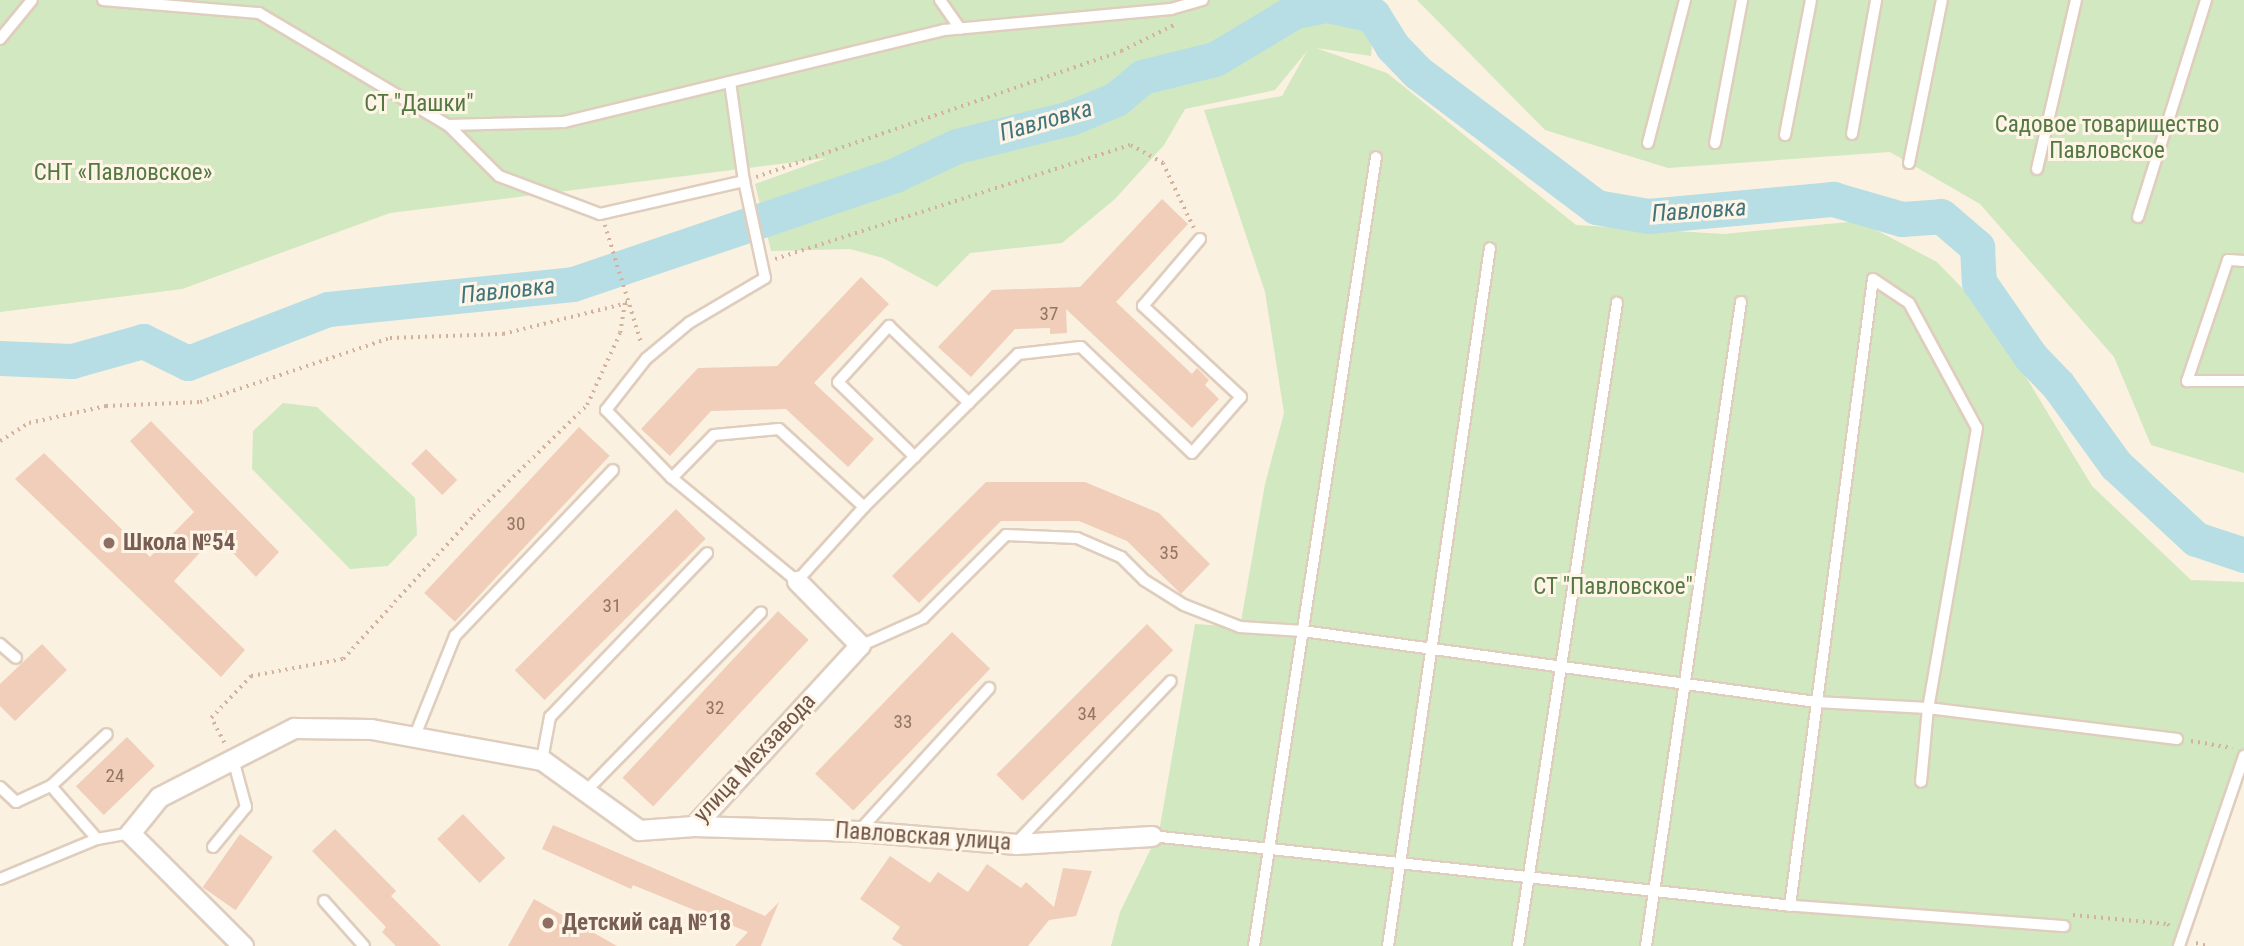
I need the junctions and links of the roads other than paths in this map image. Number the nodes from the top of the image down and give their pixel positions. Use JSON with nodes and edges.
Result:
{"nodes":[{"id":1,"x":32,"y":0,"type":"edge"},
{"id":2,"x":103,"y":0,"type":"edge"},
{"id":3,"x":940,"y":0,"type":"edge"},
{"id":4,"x":1203,"y":0,"type":"edge"},
{"id":5,"x":1685,"y":0,"type":"edge"},
{"id":6,"x":1742,"y":0,"type":"edge"},
{"id":7,"x":1811,"y":0,"type":"edge"},
{"id":8,"x":1876,"y":0,"type":"edge"},
{"id":9,"x":1942,"y":0,"type":"edge"},
{"id":10,"x":2076,"y":0,"type":"edge"},
{"id":11,"x":2206,"y":0,"type":"edge"},
{"id":12,"x":960,"y":29,"type":"junction"},
{"id":13,"x":0,"y":39,"type":"edge"},
{"id":14,"x":730,"y":82,"type":"junction"},
{"id":15,"x":448,"y":125,"type":"junction"},
{"id":16,"x":1852,"y":134,"type":"dead end"},
{"id":17,"x":1785,"y":135,"type":"dead end"},
{"id":18,"x":1648,"y":143,"type":"dead end"},
{"id":19,"x":1715,"y":143,"type":"dead end"},
{"id":20,"x":1376,"y":158,"type":"dead end"},
{"id":21,"x":1909,"y":163,"type":"dead end"},
{"id":22,"x":2037,"y":169,"type":"dead end"},
{"id":23,"x":744,"y":181,"type":"junction"},
{"id":24,"x":2138,"y":217,"type":"dead end"},
{"id":25,"x":1200,"y":239,"type":"road end"},
{"id":26,"x":1490,"y":248,"type":"dead end"},
{"id":27,"x":2244,"y":261,"type":"edge"},
{"id":28,"x":1741,"y":302,"type":"dead end"},
{"id":29,"x":1617,"y":303,"type":"dead end"},
{"id":30,"x":2244,"y":381,"type":"edge"},
{"id":31,"x":969,"y":403,"type":"junction"},
{"id":32,"x":915,"y":457,"type":"junction"},
{"id":33,"x":613,"y":470,"type":"dead end"},
{"id":34,"x":673,"y":478,"type":"junction"},
{"id":35,"x":864,"y":507,"type":"junction"},
{"id":36,"x":707,"y":553,"type":"dead end"},
{"id":37,"x":797,"y":581,"type":"junction"},
{"id":38,"x":761,"y":612,"type":"dead end"},
{"id":39,"x":1303,"y":631,"type":"junction"},
{"id":40,"x":0,"y":644,"type":"edge"},
{"id":41,"x":860,"y":646,"type":"junction"},
{"id":42,"x":1432,"y":648,"type":"junction"},
{"id":43,"x":16,"y":658,"type":"dead end"},
{"id":44,"x":1560,"y":665,"type":"junction"},
{"id":45,"x":1171,"y":681,"type":"dead end"},
{"id":46,"x":1685,"y":682,"type":"junction"},
{"id":47,"x":989,"y":688,"type":"dead end"},
{"id":48,"x":1816,"y":702,"type":"junction"},
{"id":49,"x":1928,"y":708,"type":"junction"},
{"id":50,"x":416,"y":733,"type":"junction"},
{"id":51,"x":107,"y":734,"type":"dead end"},
{"id":52,"x":2177,"y":739,"type":"road end"},
{"id":53,"x":2244,"y":756,"type":"edge"},
{"id":54,"x":233,"y":760,"type":"junction"},
{"id":55,"x":542,"y":760,"type":"junction"},
{"id":56,"x":1921,"y":782,"type":"dead end"},
{"id":57,"x":51,"y":786,"type":"junction"},
{"id":58,"x":0,"y":787,"type":"edge"},
{"id":59,"x":586,"y":791,"type":"junction"},
{"id":60,"x":694,"y":826,"type":"junction"},
{"id":61,"x":859,"y":831,"type":"junction"},
{"id":62,"x":130,"y":833,"type":"junction"},
{"id":63,"x":1152,"y":836,"type":"joint"},
{"id":64,"x":97,"y":839,"type":"junction"},
{"id":65,"x":1016,"y":844,"type":"junction"},
{"id":66,"x":213,"y":847,"type":"dead end"},
{"id":67,"x":1270,"y":849,"type":"junction"},
{"id":68,"x":1400,"y":863,"type":"junction"},
{"id":69,"x":1528,"y":877,"type":"junction"},
{"id":70,"x":0,"y":879,"type":"edge"},
{"id":71,"x":1654,"y":891,"type":"junction"},
{"id":72,"x":324,"y":901,"type":"dead end"},
{"id":73,"x":1790,"y":905,"type":"junction"},
{"id":74,"x":2064,"y":926,"type":"road end"},
{"id":75,"x":2180,"y":942,"type":"edge"},
{"id":76,"x":243,"y":946,"type":"edge"},
{"id":77,"x":364,"y":946,"type":"edge"},
{"id":78,"x":1254,"y":946,"type":"edge"},
{"id":79,"x":1388,"y":946,"type":"edge"},
{"id":80,"x":1518,"y":946,"type":"edge"},
{"id":81,"x":1646,"y":946,"type":"edge"}],
"edges":[{"from":1,"to":13,"type":"lane"},
{"from":2,"to":15,"type":"lane"},
{"from":3,"to":12,"type":"lane"},
{"from":4,"to":12,"type":"lane"},
{"from":5,"to":18,"type":"lane"},
{"from":6,"to":19,"type":"lane"},
{"from":7,"to":17,"type":"lane"},
{"from":8,"to":16,"type":"lane"},
{"from":9,"to":21,"type":"lane"},
{"from":10,"to":22,"type":"lane"},
{"from":11,"to":24,"type":"lane"},
{"from":12,"to":14,"type":"lane"},
{"from":14,"to":15,"type":"lane"},
{"from":14,"to":23,"type":"lane"},
{"from":15,"to":23,"type":"lane"},
{"from":20,"to":39,"type":"lane"},
{"from":23,"to":34,"type":"lane"},
{"from":25,"to":31,"type":"lane"},
{"from":26,"to":42,"type":"lane"},
{"from":27,"to":30,"type":"lane"},
{"from":28,"to":46,"type":"lane"},
{"from":29,"to":44,"type":"lane"},
{"from":31,"to":32,"type":"lane"},
{"from":31,"to":32,"type":"lane"},
{"from":32,"to":35,"type":"lane"},
{"from":33,"to":50,"type":"lane"},
{"from":34,"to":35,"type":"lane"},
{"from":34,"to":37,"type":"lane"},
{"from":35,"to":37,"type":"lane"},
{"from":36,"to":55,"type":"lane"},
{"from":37,"to":41,"type":"street"},
{"from":38,"to":59,"type":"lane"},
{"from":39,"to":41,"type":"lane"},
{"from":39,"to":42,"type":"lane"},
{"from":39,"to":67,"type":"lane"},
{"from":40,"to":43,"type":"lane"},
{"from":41,"to":60,"type":"street","name":"улица Мехзавода"},
{"from":42,"to":44,"type":"lane"},
{"from":42,"to":68,"type":"lane"},
{"from":44,"to":46,"type":"lane"},
{"from":44,"to":69,"type":"lane"},
{"from":45,"to":65,"type":"lane"},
{"from":46,"to":48,"type":"lane"},
{"from":46,"to":71,"type":"lane"},
{"from":47,"to":61,"type":"lane"},
{"from":48,"to":49,"type":"lane"},
{"from":48,"to":49,"type":"lane"},
{"from":48,"to":73,"type":"lane"},
{"from":49,"to":52,"type":"lane"},
{"from":49,"to":56,"type":"lane"},
{"from":50,"to":54,"type":"street","name":"улица Мехзавода"},
{"from":50,"to":55,"type":"street","name":"улица Мехзавода"},
{"from":51,"to":57,"type":"lane"},
{"from":53,"to":75,"type":"lane"},
{"from":54,"to":62,"type":"street","name":"улица Мехзавода"},
{"from":54,"to":66,"type":"lane"},
{"from":55,"to":59,"type":"street","name":"улица Мехзавода"},
{"from":57,"to":58,"type":"lane"},
{"from":57,"to":64,"type":"lane"},
{"from":59,"to":60,"type":"street","name":"улица Мехзавода"},
{"from":60,"to":61,"type":"street","name":"Павловская улица"},
{"from":61,"to":65,"type":"street","name":"Павловская улица"},
{"from":62,"to":64,"type":"lane"},
{"from":62,"to":76,"type":"street"},
{"from":63,"to":65,"type":"street","name":"Павловская улица"},
{"from":63,"to":67,"type":"lane"},
{"from":64,"to":70,"type":"lane"},
{"from":67,"to":68,"type":"lane"},
{"from":67,"to":78,"type":"lane"},
{"from":68,"to":69,"type":"lane"},
{"from":68,"to":79,"type":"lane"},
{"from":69,"to":71,"type":"lane"},
{"from":69,"to":80,"type":"lane"},
{"from":71,"to":73,"type":"lane"},
{"from":71,"to":81,"type":"lane"},
{"from":72,"to":77,"type":"lane"},
{"from":73,"to":74,"type":"lane"}]}
